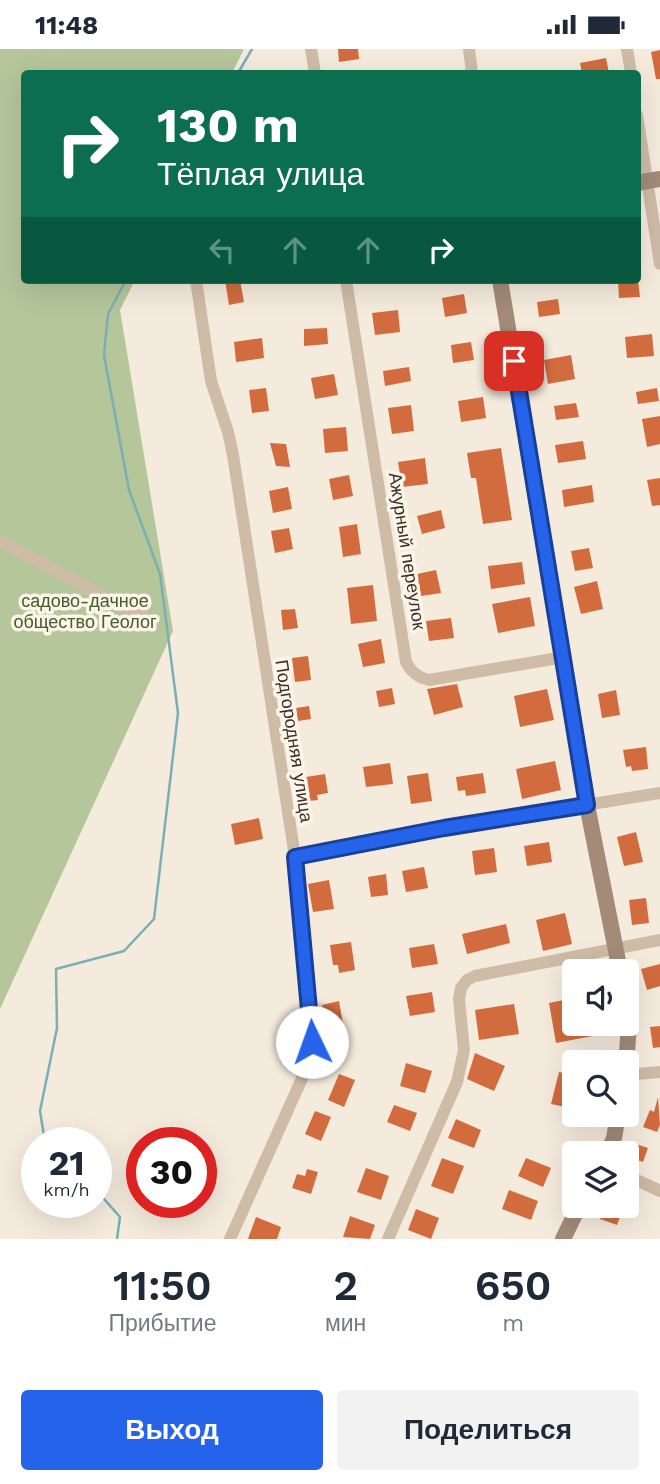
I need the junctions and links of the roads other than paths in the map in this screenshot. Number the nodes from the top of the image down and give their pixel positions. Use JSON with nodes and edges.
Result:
{"nodes":[{"id":1,"x":311,"y":49,"type":"edge"},
{"id":2,"x":468,"y":49,"type":"edge"},
{"id":3,"x":627,"y":49,"type":"edge"},
{"id":4,"x":314,"y":70,"type":"edge"},
{"id":5,"x":471,"y":70,"type":"edge"},
{"id":6,"x":630,"y":70,"type":"edge"},
{"id":7,"x":641,"y":139,"type":"edge"},
{"id":8,"x":648,"y":181,"type":"edge"},
{"id":9,"x":660,"y":264,"type":"edge"},
{"id":10,"x":196,"y":284,"type":"edge"},
{"id":11,"x":347,"y":284,"type":"edge"},
{"id":12,"x":501,"y":284,"type":"edge"},
{"id":13,"x":0,"y":541,"type":"edge"},
{"id":14,"x":152,"y":622,"type":"dead end"},
{"id":15,"x":564,"y":657,"type":"junction"},
{"id":16,"x":660,"y":793,"type":"edge"},
{"id":17,"x":587,"y":805,"type":"junction"},
{"id":18,"x":295,"y":857,"type":"junction"},
{"id":19,"x":660,"y":940,"type":"edge"},
{"id":20,"x":617,"y":948,"type":"junction"},
{"id":21,"x":618,"y":959,"type":"edge"},
{"id":22,"x":660,"y":1072,"type":"edge"},
{"id":23,"x":639,"y":1074,"type":"edge"},
{"id":24,"x":639,"y":1181,"type":"edge"},
{"id":25,"x":660,"y":1191,"type":"edge"},
{"id":26,"x":573,"y":1218,"type":"edge"},
{"id":27,"x":230,"y":1239,"type":"edge"},
{"id":28,"x":388,"y":1239,"type":"edge"},
{"id":29,"x":563,"y":1239,"type":"edge"}],
"edges":[{"from":1,"to":4,"type":"street"},
{"from":2,"to":5,"type":"street"},
{"from":3,"to":6,"type":"street"},
{"from":7,"to":8,"type":"street"},
{"from":8,"to":9,"type":"street"},
{"from":10,"to":18,"type":"street","name":"Подгородняя улица"},
{"from":11,"to":15,"type":"street","name":"Ажурный переулок"},
{"from":12,"to":15,"type":"street"},
{"from":13,"to":14,"type":"street"},
{"from":15,"to":17,"type":"street"},
{"from":16,"to":17,"type":"street"},
{"from":17,"to":18,"type":"street"},
{"from":17,"to":20,"type":"street"},
{"from":18,"to":27,"type":"street","name":"Подгородняя улица"},
{"from":19,"to":20,"type":"street"},
{"from":20,"to":21,"type":"street"},
{"from":20,"to":28,"type":"street"},
{"from":22,"to":23,"type":"street"},
{"from":24,"to":25,"type":"street"},
{"from":26,"to":29,"type":"street"}]}
